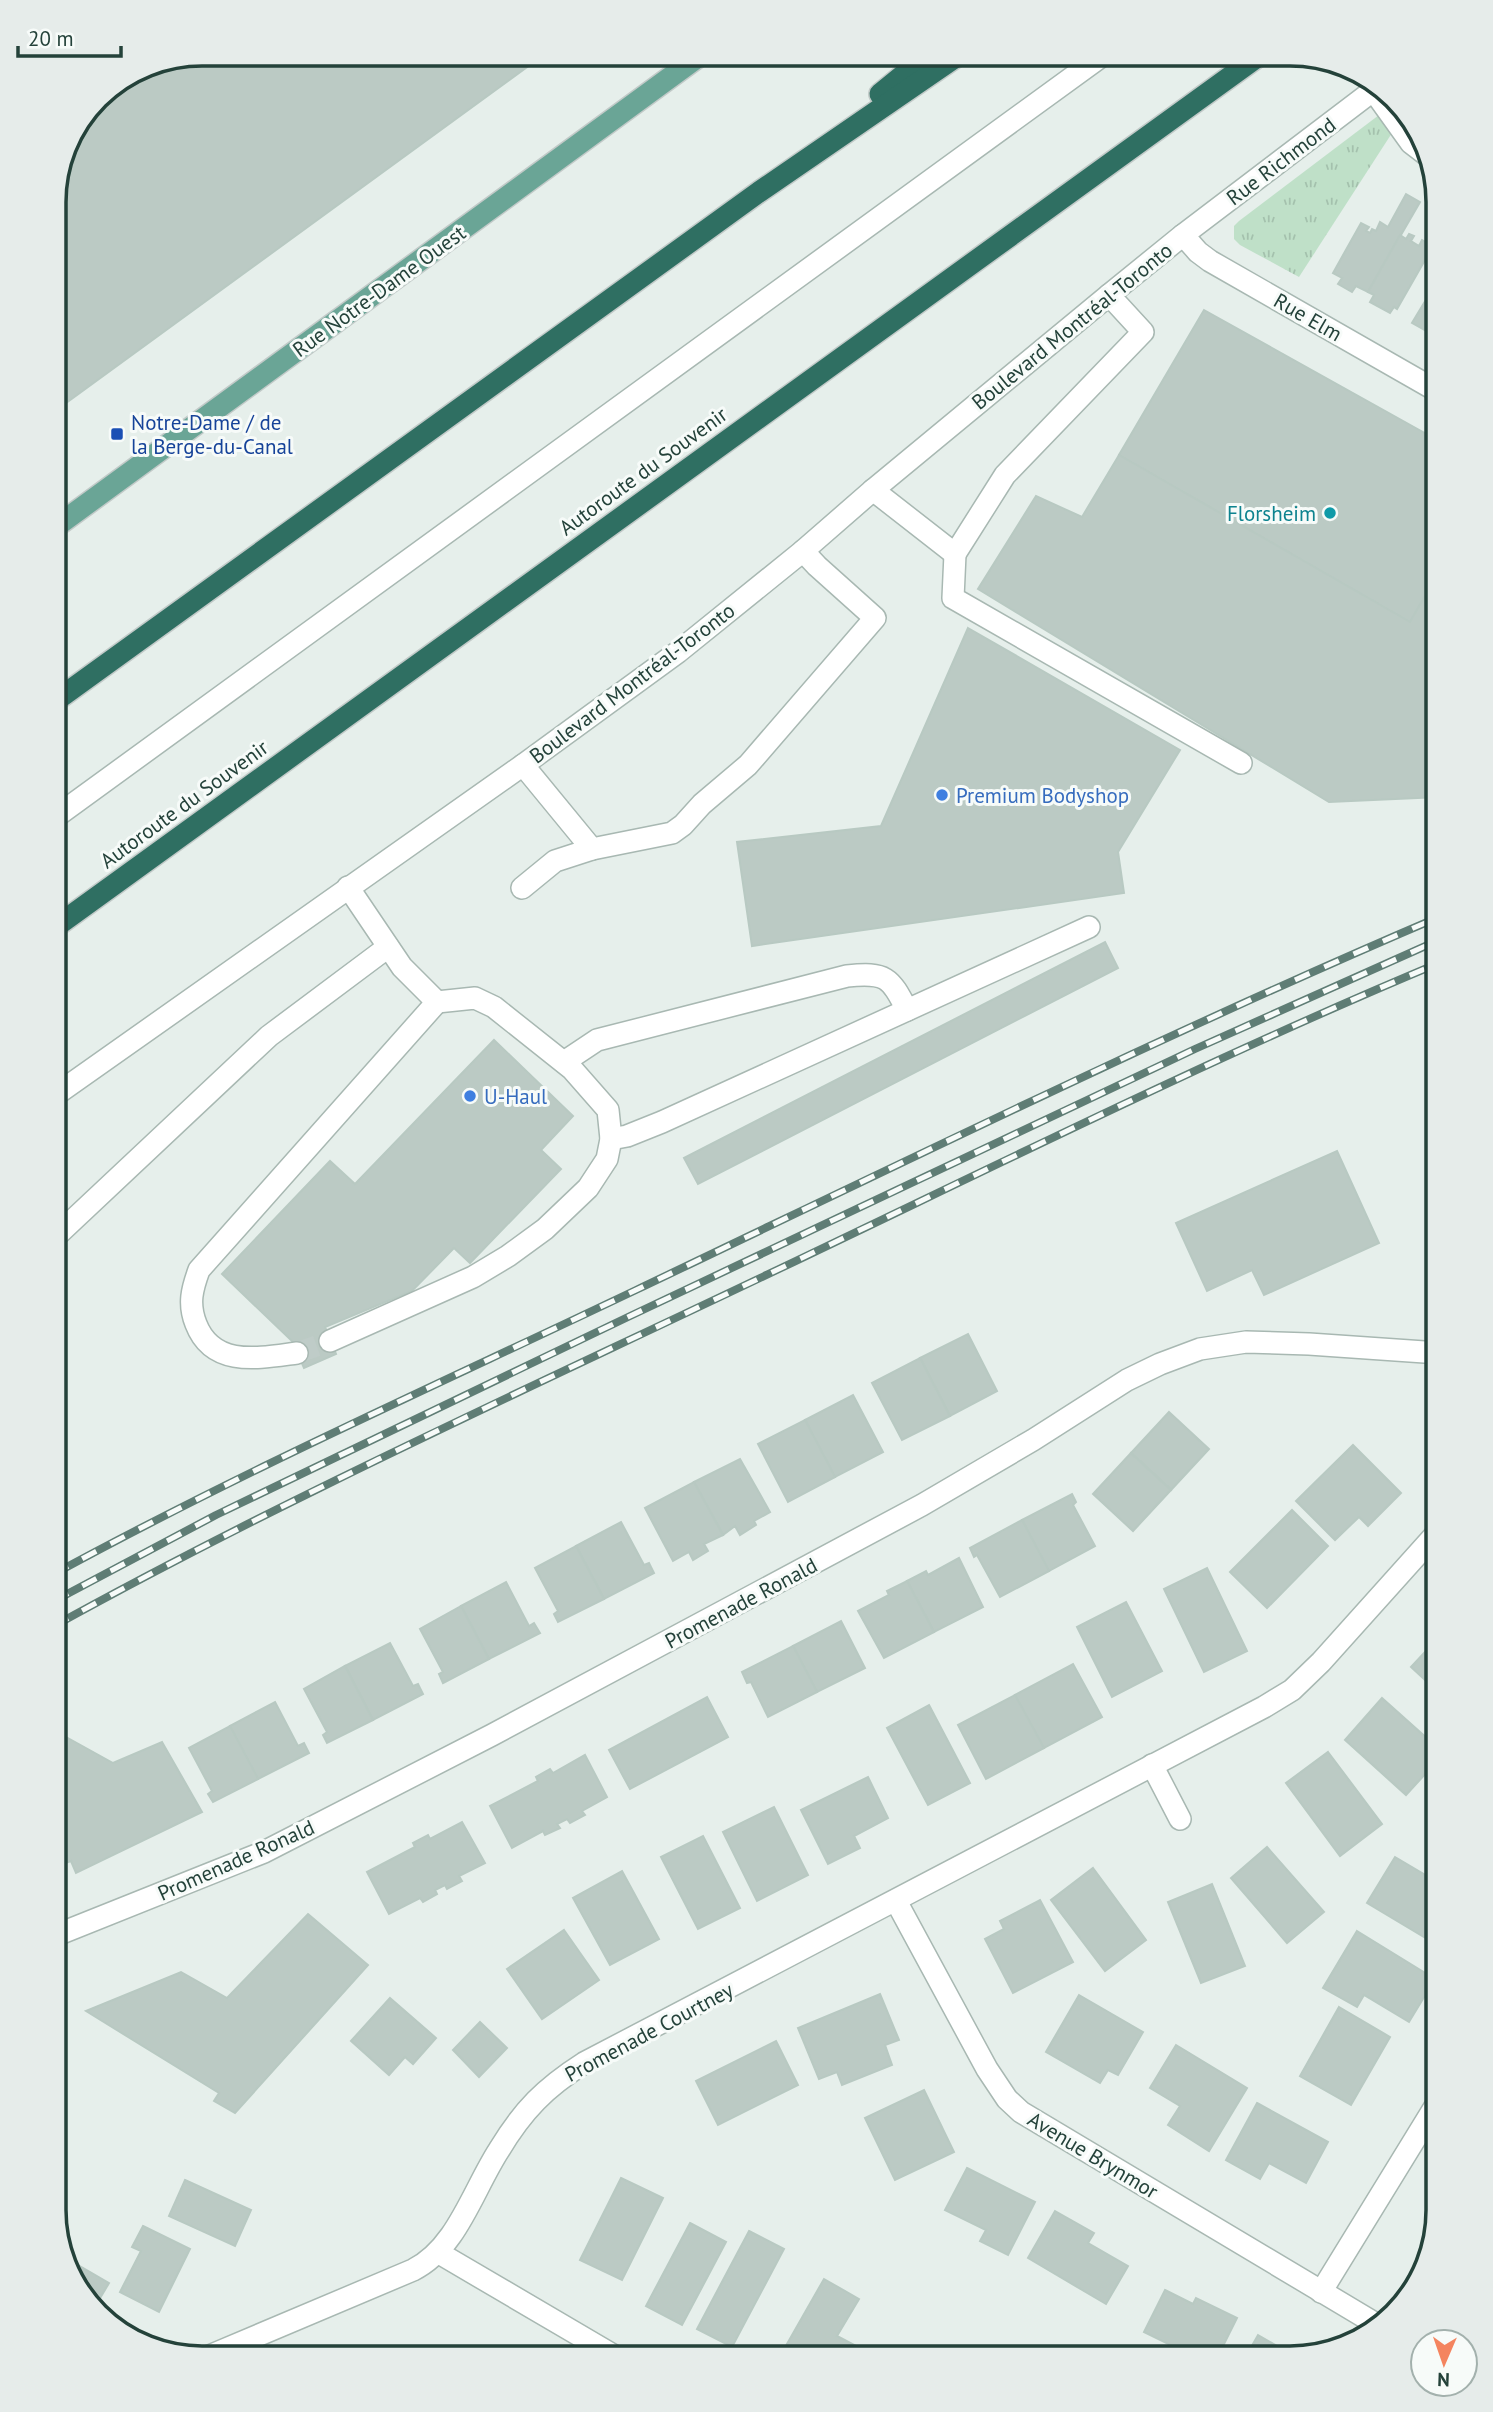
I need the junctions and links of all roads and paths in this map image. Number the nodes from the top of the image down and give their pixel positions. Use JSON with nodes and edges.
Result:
{"nodes":[{"id":1,"x":685,"y":66,"type":"edge"},
{"id":2,"x":913,"y":67,"type":"edge"},
{"id":3,"x":942,"y":67,"type":"edge"},
{"id":4,"x":1086,"y":67,"type":"edge"},
{"id":5,"x":1243,"y":67,"type":"edge"},
{"id":6,"x":1370,"y":92,"type":"edge"},
{"id":7,"x":1390,"y":110,"type":"edge"},
{"id":8,"x":1413,"y":145,"type":"edge"},
{"id":9,"x":759,"y":192,"type":"junction"},
{"id":10,"x":1184,"y":235,"type":"junction"},
{"id":11,"x":1109,"y":295,"type":"junction"},
{"id":12,"x":1426,"y":386,"type":"edge"},
{"id":13,"x":873,"y":490,"type":"junction"},
{"id":14,"x":67,"y":519,"type":"edge"},
{"id":15,"x":803,"y":551,"type":"junction"},
{"id":16,"x":955,"y":554,"type":"junction"},
{"id":17,"x":67,"y":693,"type":"edge"},
{"id":18,"x":1241,"y":763,"type":"dead end"},
{"id":19,"x":523,"y":765,"type":"junction"},
{"id":20,"x":67,"y":809,"type":"edge"},
{"id":21,"x":592,"y":849,"type":"junction"},
{"id":22,"x":348,"y":887,"type":"junction"},
{"id":23,"x":522,"y":888,"type":"dead end"},
{"id":24,"x":67,"y":919,"type":"edge"},
{"id":25,"x":1089,"y":927,"type":"dead end"},
{"id":26,"x":388,"y":947,"type":"junction"},
{"id":27,"x":437,"y":1002,"type":"junction"},
{"id":28,"x":907,"y":1010,"type":"junction"},
{"id":29,"x":564,"y":1062,"type":"junction"},
{"id":30,"x":67,"y":1087,"type":"edge"},
{"id":31,"x":611,"y":1139,"type":"junction"},
{"id":32,"x":66,"y":1226,"type":"edge"},
{"id":33,"x":330,"y":1341,"type":"tunnel mouth"},
{"id":34,"x":1426,"y":1352,"type":"edge"},
{"id":35,"x":297,"y":1353,"type":"tunnel mouth"},
{"id":36,"x":1426,"y":1545,"type":"edge"},
{"id":37,"x":1152,"y":1765,"type":"junction"},
{"id":38,"x":1180,"y":1819,"type":"dead end"},
{"id":39,"x":896,"y":1901,"type":"junction"},
{"id":40,"x":66,"y":1931,"type":"edge"},
{"id":41,"x":1426,"y":2121,"type":"edge"},
{"id":42,"x":439,"y":2253,"type":"junction"},
{"id":43,"x":1321,"y":2292,"type":"junction"},
{"id":44,"x":1370,"y":2320,"type":"edge"},
{"id":45,"x":235,"y":2345,"type":"edge"},
{"id":46,"x":596,"y":2345,"type":"edge"}],
"edges":[{"from":1,"to":14,"type":"main road","name":"Rue Notre-Dame Ouest"},
{"from":2,"to":9,"type":"highway"},
{"from":3,"to":9,"type":"highway"},
{"from":4,"to":20,"type":"street"},
{"from":5,"to":24,"type":"highway","name":"Autoroute du Souvenir"},
{"from":6,"to":10,"type":"street","name":"Rue Richmond"},
{"from":7,"to":8,"type":"street"},
{"from":9,"to":17,"type":"highway"},
{"from":10,"to":11,"type":"street","name":"Boulevard Montréal-Toronto"},
{"from":10,"to":12,"type":"street","name":"Rue Elm"},
{"from":11,"to":13,"type":"street","name":"Boulevard Montréal-Toronto"},
{"from":11,"to":16,"type":"street"},
{"from":13,"to":15,"type":"street","name":"Boulevard Montréal-Toronto"},
{"from":13,"to":16,"type":"street"},
{"from":15,"to":19,"type":"street","name":"Boulevard Montréal-Toronto"},
{"from":15,"to":21,"type":"street"},
{"from":16,"to":18,"type":"street"},
{"from":19,"to":21,"type":"street"},
{"from":19,"to":22,"type":"street","name":"Boulevard Montréal-Toronto"},
{"from":21,"to":23,"type":"street"},
{"from":22,"to":26,"type":"street"},
{"from":22,"to":30,"type":"street","name":"Boulevard Montréal-Toronto"},
{"from":25,"to":28,"type":"street"},
{"from":26,"to":27,"type":"street"},
{"from":26,"to":32,"type":"street"},
{"from":27,"to":29,"type":"street"},
{"from":27,"to":35,"type":"street"},
{"from":28,"to":29,"type":"street"},
{"from":28,"to":31,"type":"street"},
{"from":29,"to":31,"type":"street"},
{"from":31,"to":33,"type":"street"},
{"from":34,"to":40,"type":"street","name":"Promenade Ronald"},
{"from":36,"to":37,"type":"street","name":"Promenade Courtney"},
{"from":37,"to":38,"type":"street"},
{"from":37,"to":39,"type":"street","name":"Promenade Courtney"},
{"from":39,"to":42,"type":"street","name":"Promenade Courtney"},
{"from":39,"to":43,"type":"street","name":"Avenue Brynmor"},
{"from":41,"to":43,"type":"street"},
{"from":42,"to":45,"type":"street","name":"Promenade Courtney"},
{"from":42,"to":46,"type":"street"},
{"from":43,"to":44,"type":"street","name":"Avenue Brynmor"}]}
